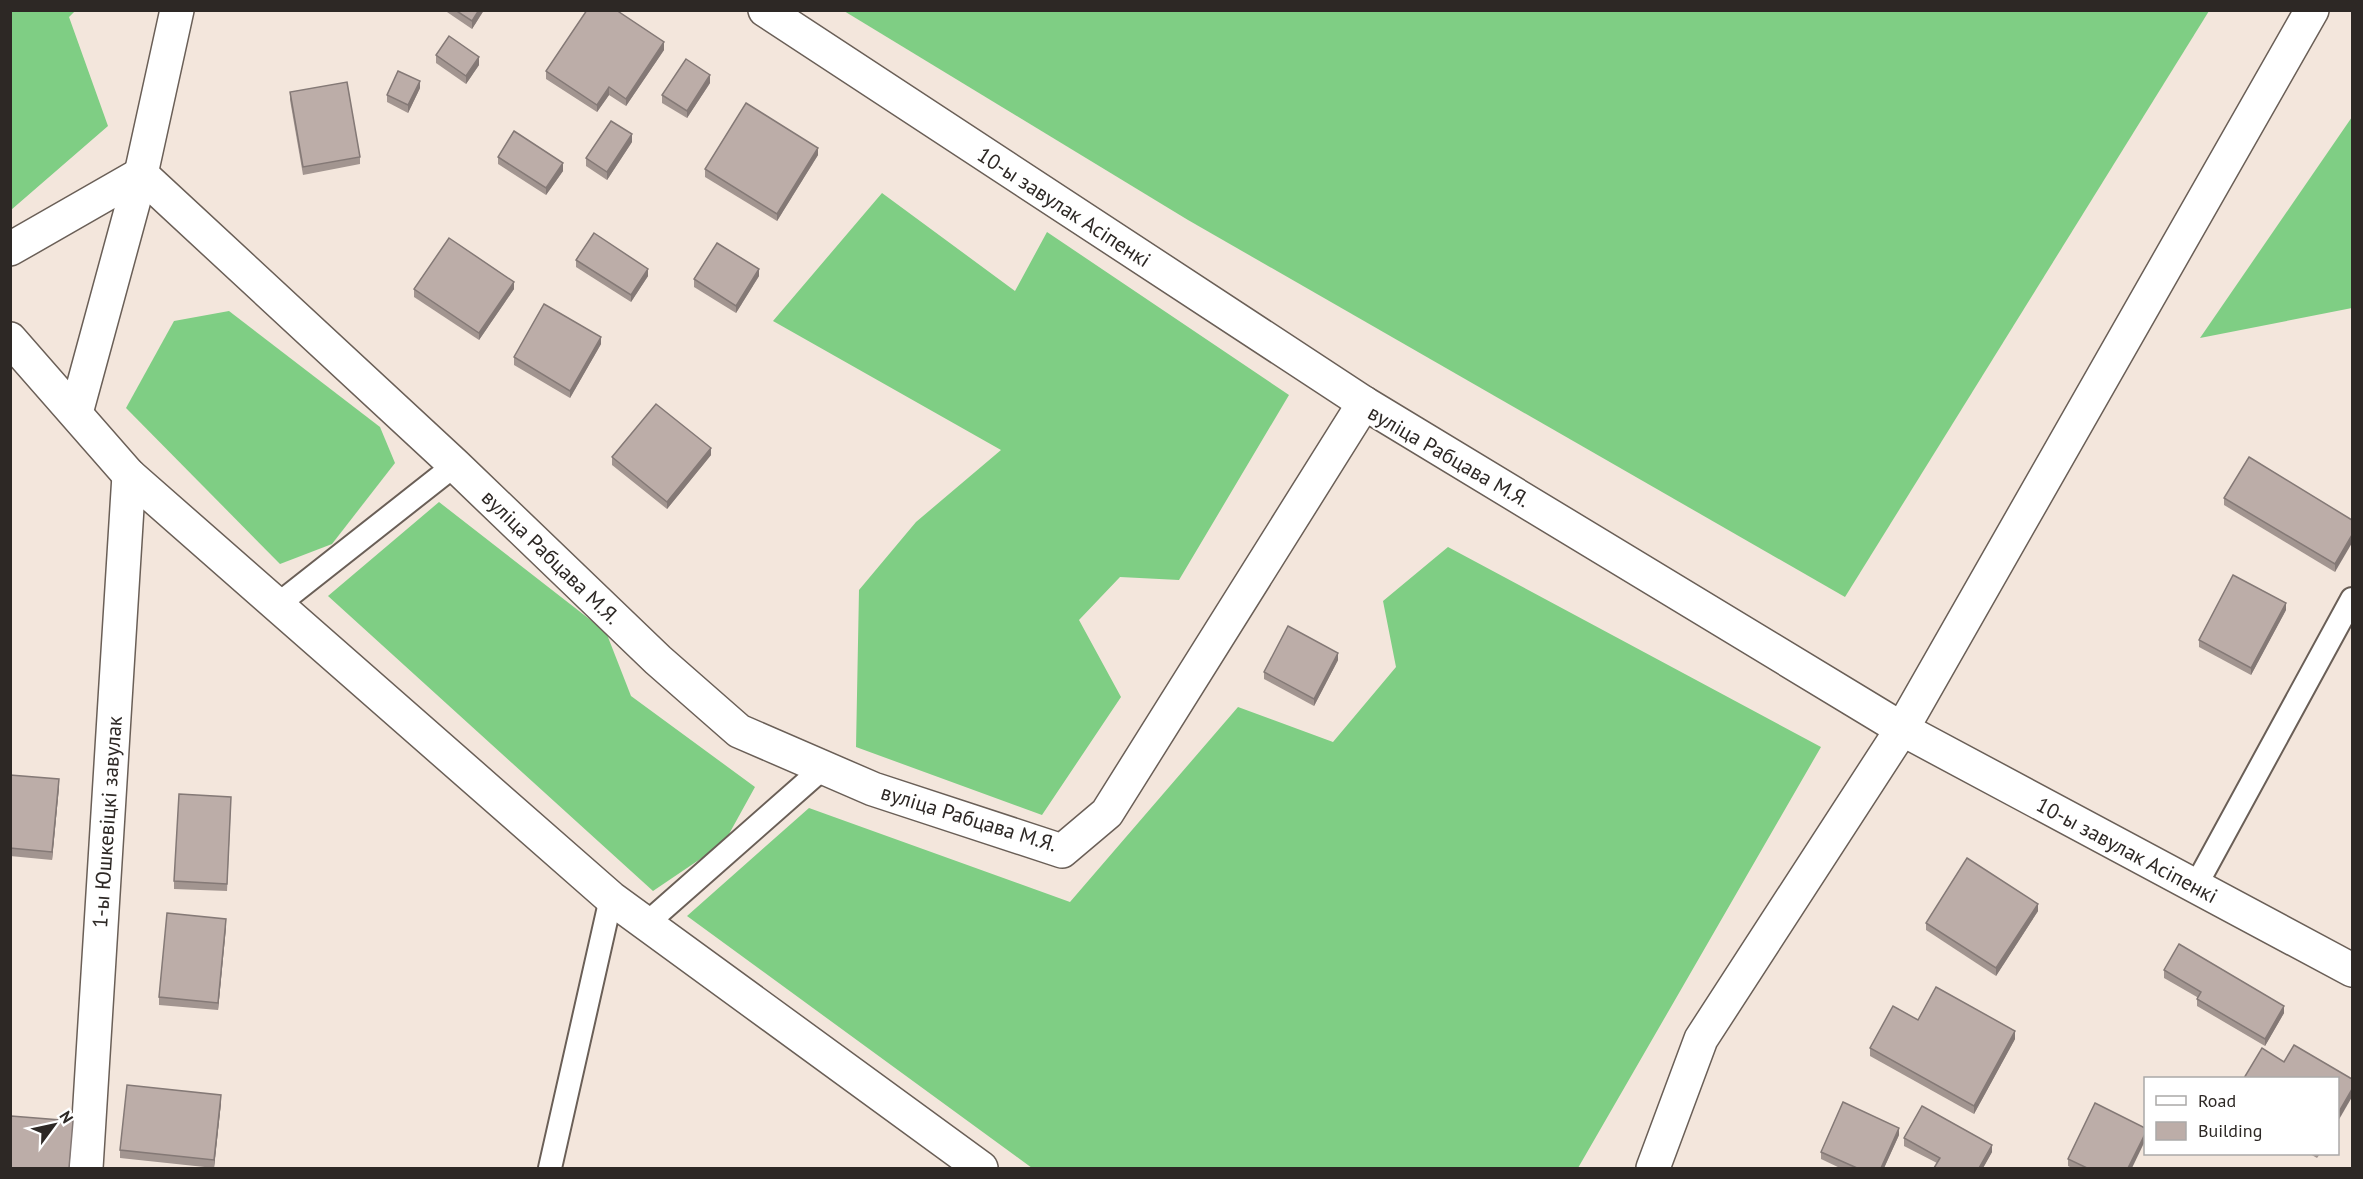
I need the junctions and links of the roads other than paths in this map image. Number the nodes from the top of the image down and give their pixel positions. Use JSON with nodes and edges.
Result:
{"nodes":[{"id":1,"x":177,"y":10,"type":"edge"},
{"id":2,"x":765,"y":10,"type":"edge"},
{"id":3,"x":2312,"y":10,"type":"edge"},
{"id":4,"x":141,"y":174,"type":"junction"},
{"id":5,"x":10,"y":249,"type":"edge"},
{"id":6,"x":10,"y":339,"type":"edge"},
{"id":7,"x":1364,"y":403,"type":"junction"},
{"id":8,"x":76,"y":413,"type":"junction"},
{"id":9,"x":455,"y":465,"type":"junction"},
{"id":10,"x":129,"y":475,"type":"junction"},
{"id":11,"x":2352,"y":599,"type":"edge"},
{"id":12,"x":276,"y":606,"type":"junction"},
{"id":13,"x":1902,"y":729,"type":"junction"},
{"id":14,"x":823,"y":768,"type":"junction"},
{"id":15,"x":2195,"y":887,"type":"junction"},
{"id":16,"x":611,"y":898,"type":"junction"},
{"id":17,"x":646,"y":924,"type":"junction"},
{"id":18,"x":2352,"y":970,"type":"edge"},
{"id":19,"x":86,"y":1168,"type":"edge"},
{"id":20,"x":550,"y":1168,"type":"edge"},
{"id":21,"x":981,"y":1168,"type":"edge"},
{"id":22,"x":1653,"y":1168,"type":"edge"}],
"edges":[{"from":1,"to":4,"type":"street"},
{"from":2,"to":7,"type":"street","name":"10-ы завулак Асіпенкі"},
{"from":3,"to":13,"type":"street"},
{"from":4,"to":5,"type":"street"},
{"from":4,"to":8,"type":"street"},
{"from":4,"to":9,"type":"street","name":"вуліца Рабцава М.Я."},
{"from":6,"to":8,"type":"street"},
{"from":7,"to":13,"type":"street","name":"вуліца Рабцава М.Я."},
{"from":7,"to":14,"type":"street","name":"вуліца Рабцава М.Я."},
{"from":8,"to":10,"type":"street"},
{"from":9,"to":12,"type":"lane"},
{"from":9,"to":14,"type":"street","name":"вуліца Рабцава М.Я."},
{"from":10,"to":12,"type":"street"},
{"from":10,"to":19,"type":"street","name":"1-ы Юшкевіцкі завулак"},
{"from":11,"to":15,"type":"lane"},
{"from":12,"to":16,"type":"street"},
{"from":13,"to":15,"type":"street","name":"10-ы завулак Асіпенкі"},
{"from":13,"to":22,"type":"street"},
{"from":14,"to":17,"type":"lane"},
{"from":15,"to":18,"type":"street","name":"10-ы завулак Асіпенкі"},
{"from":16,"to":17,"type":"street"},
{"from":16,"to":20,"type":"lane"},
{"from":17,"to":21,"type":"street"}]}
